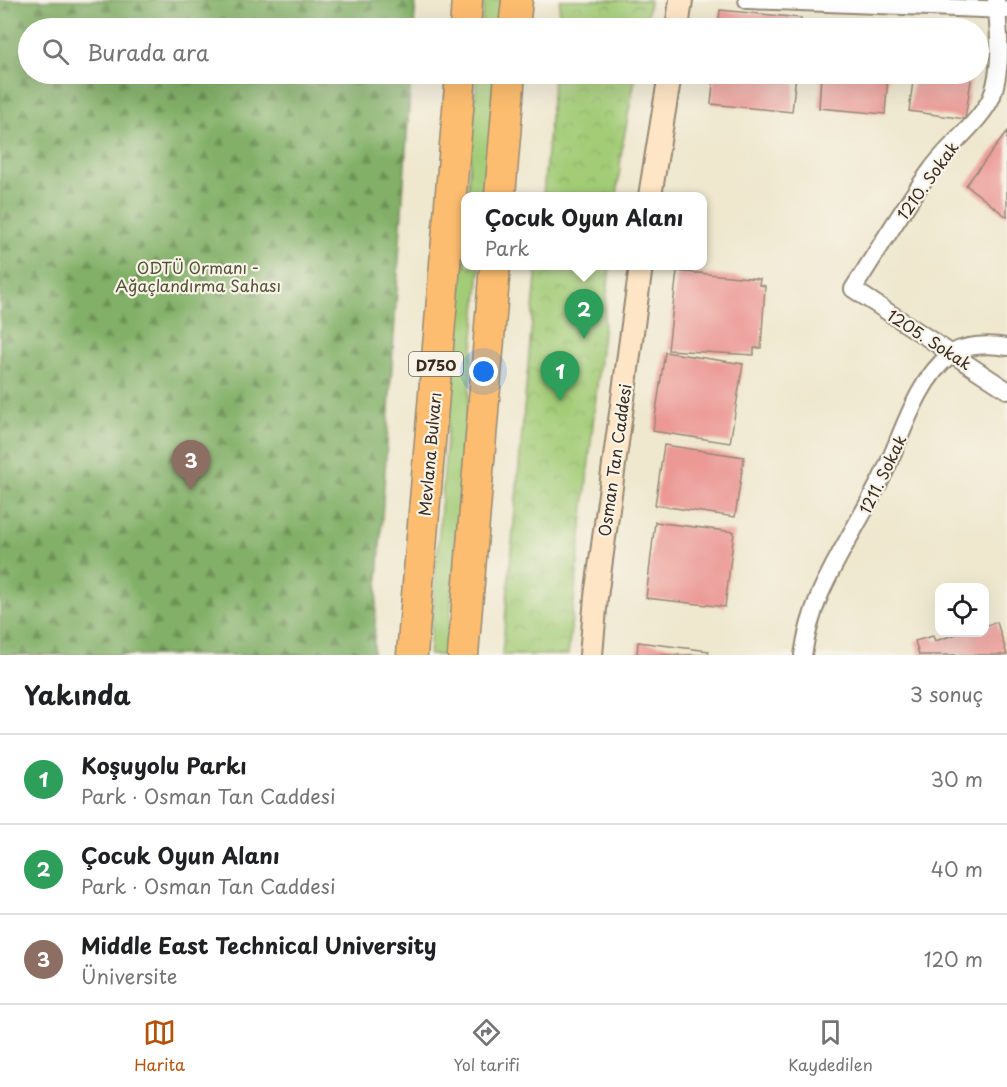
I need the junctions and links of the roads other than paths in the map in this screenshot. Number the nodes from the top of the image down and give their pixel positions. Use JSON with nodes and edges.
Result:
{"nodes":[{"id":1,"x":467,"y":0,"type":"edge"},
{"id":2,"x":517,"y":0,"type":"edge"},
{"id":3,"x":681,"y":0,"type":"edge"},
{"id":4,"x":747,"y":0,"type":"edge"},
{"id":5,"x":1000,"y":6,"type":"edge"},
{"id":6,"x":466,"y":18,"type":"edge"},
{"id":7,"x":515,"y":18,"type":"edge"},
{"id":8,"x":678,"y":18,"type":"edge"},
{"id":9,"x":460,"y":84,"type":"edge"},
{"id":10,"x":509,"y":84,"type":"edge"},
{"id":11,"x":667,"y":84,"type":"edge"},
{"id":12,"x":500,"y":192,"type":"edge"},
{"id":13,"x":651,"y":192,"type":"edge"},
{"id":14,"x":495,"y":270,"type":"edge"},
{"id":15,"x":639,"y":270,"type":"edge"},
{"id":16,"x":853,"y":289,"type":"joint"},
{"id":17,"x":1007,"y":347,"type":"edge"},
{"id":18,"x":952,"y":353,"type":"junction"},
{"id":19,"x":1007,"y":390,"type":"edge"},
{"id":20,"x":412,"y":655,"type":"edge"},
{"id":21,"x":463,"y":655,"type":"edge"},
{"id":22,"x":591,"y":655,"type":"edge"},
{"id":23,"x":803,"y":655,"type":"edge"}],
"edges":[{"from":1,"to":6,"type":"highway"},
{"from":2,"to":7,"type":"highway"},
{"from":3,"to":8,"type":"street"},
{"from":4,"to":5,"type":"street"},
{"from":5,"to":16,"type":"street","name":"1210. Sokak"},
{"from":9,"to":20,"type":"highway","name":"Mevlana Bulvarı","number":"D750"},
{"from":10,"to":12,"type":"highway"},
{"from":11,"to":13,"type":"street"},
{"from":14,"to":21,"type":"highway","number":"D750"},
{"from":15,"to":22,"type":"street","name":"Osman Tan Caddesi"},
{"from":16,"to":18,"type":"street","name":"1205. Sokak"},
{"from":17,"to":18,"type":"street"},
{"from":18,"to":19,"type":"street","name":"1205. Sokak"},
{"from":18,"to":23,"type":"street","name":"1211. Sokak"}]}
